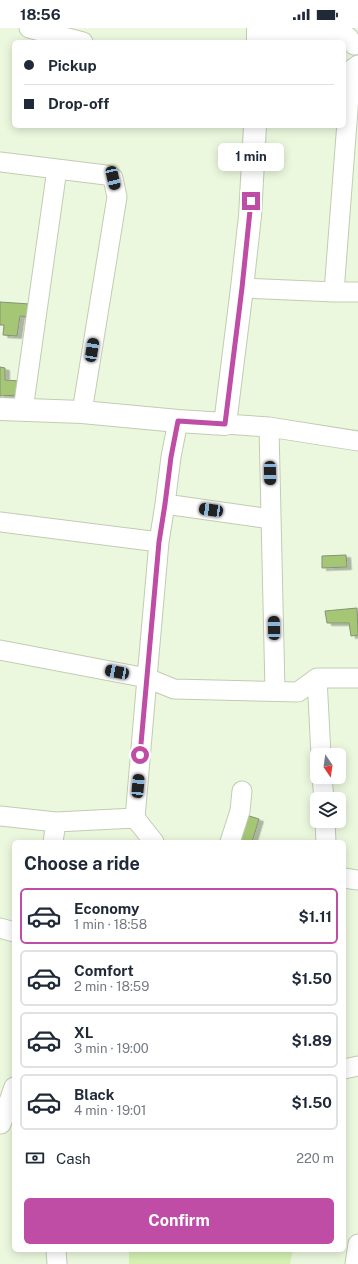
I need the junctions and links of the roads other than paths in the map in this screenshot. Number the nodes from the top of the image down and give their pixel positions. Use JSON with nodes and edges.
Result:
{"nodes":[{"id":1,"x":29,"y":28,"type":"edge"},
{"id":2,"x":258,"y":33,"type":"edge"},
{"id":3,"x":75,"y":40,"type":"edge"},
{"id":4,"x":354,"y":45,"type":"dead end"},
{"id":5,"x":358,"y":65,"type":"edge"},
{"id":6,"x":255,"y":128,"type":"edge"},
{"id":7,"x":0,"y":162,"type":"edge"},
{"id":8,"x":57,"y":169,"type":"junction"},
{"id":9,"x":242,"y":288,"type":"junction"},
{"id":10,"x":334,"y":292,"type":"junction"},
{"id":11,"x":358,"y":292,"type":"edge"},
{"id":12,"x":0,"y":409,"type":"edge"},
{"id":13,"x":23,"y":410,"type":"junction"},
{"id":14,"x":82,"y":412,"type":"junction"},
{"id":15,"x":178,"y":421,"type":"junction"},
{"id":16,"x":225,"y":424,"type":"junction"},
{"id":17,"x":269,"y":427,"type":"junction"},
{"id":18,"x":358,"y":441,"type":"edge"},
{"id":19,"x":165,"y":504,"type":"junction"},
{"id":20,"x":271,"y":519,"type":"junction"},
{"id":21,"x":0,"y":522,"type":"edge"},
{"id":22,"x":159,"y":542,"type":"junction"},
{"id":23,"x":0,"y":650,"type":"edge"},
{"id":24,"x":147,"y":678,"type":"junction"},
{"id":25,"x":317,"y":678,"type":"junction"},
{"id":26,"x":358,"y":678,"type":"edge"},
{"id":27,"x":275,"y":691,"type":"junction"},
{"id":28,"x":321,"y":748,"type":"edge"},
{"id":29,"x":242,"y":791,"type":"dead end"},
{"id":30,"x":0,"y":816,"type":"edge"},
{"id":31,"x":135,"y":818,"type":"junction"},
{"id":32,"x":56,"y":822,"type":"junction"},
{"id":33,"x":325,"y":828,"type":"edge"},
{"id":34,"x":53,"y":840,"type":"edge"},
{"id":35,"x":152,"y":840,"type":"edge"},
{"id":36,"x":231,"y":840,"type":"edge"},
{"id":37,"x":326,"y":840,"type":"edge"},
{"id":38,"x":346,"y":878,"type":"edge"},
{"id":39,"x":358,"y":880,"type":"edge"},
{"id":40,"x":0,"y":928,"type":"edge"},
{"id":41,"x":12,"y":931,"type":"edge"},
{"id":42,"x":358,"y":1066,"type":"edge"},
{"id":43,"x":346,"y":1069,"type":"edge"},
{"id":44,"x":12,"y":1095,"type":"edge"},
{"id":45,"x":5,"y":1124,"type":"edge"},
{"id":46,"x":358,"y":1244,"type":"edge"},
{"id":47,"x":56,"y":1252,"type":"edge"},
{"id":48,"x":56,"y":1264,"type":"edge"},
{"id":49,"x":355,"y":1264,"type":"edge"}],
"edges":[{"from":1,"to":3,"type":"street"},
{"from":2,"to":4,"type":"street"},
{"from":5,"to":10,"type":"street"},
{"from":6,"to":9,"type":"street"},
{"from":7,"to":8,"type":"street"},
{"from":8,"to":13,"type":"street"},
{"from":8,"to":14,"type":"street"},
{"from":9,"to":10,"type":"street"},
{"from":9,"to":16,"type":"street"},
{"from":10,"to":11,"type":"street"},
{"from":12,"to":13,"type":"street"},
{"from":13,"to":14,"type":"street"},
{"from":14,"to":15,"type":"street"},
{"from":15,"to":16,"type":"street"},
{"from":15,"to":19,"type":"street"},
{"from":16,"to":17,"type":"street"},
{"from":17,"to":18,"type":"street"},
{"from":17,"to":20,"type":"street"},
{"from":19,"to":20,"type":"street"},
{"from":19,"to":22,"type":"street"},
{"from":20,"to":27,"type":"street"},
{"from":21,"to":22,"type":"street"},
{"from":22,"to":24,"type":"street"},
{"from":23,"to":24,"type":"street"},
{"from":24,"to":27,"type":"street"},
{"from":24,"to":31,"type":"street"},
{"from":25,"to":26,"type":"street"},
{"from":25,"to":27,"type":"street"},
{"from":25,"to":28,"type":"street"},
{"from":29,"to":36,"type":"street"},
{"from":30,"to":32,"type":"street"},
{"from":31,"to":32,"type":"street"},
{"from":31,"to":35,"type":"street"},
{"from":32,"to":34,"type":"street"},
{"from":33,"to":37,"type":"street"},
{"from":38,"to":39,"type":"street"},
{"from":40,"to":41,"type":"street"},
{"from":42,"to":43,"type":"street"},
{"from":44,"to":45,"type":"street"},
{"from":46,"to":49,"type":"street"},
{"from":47,"to":48,"type":"street"}]}
